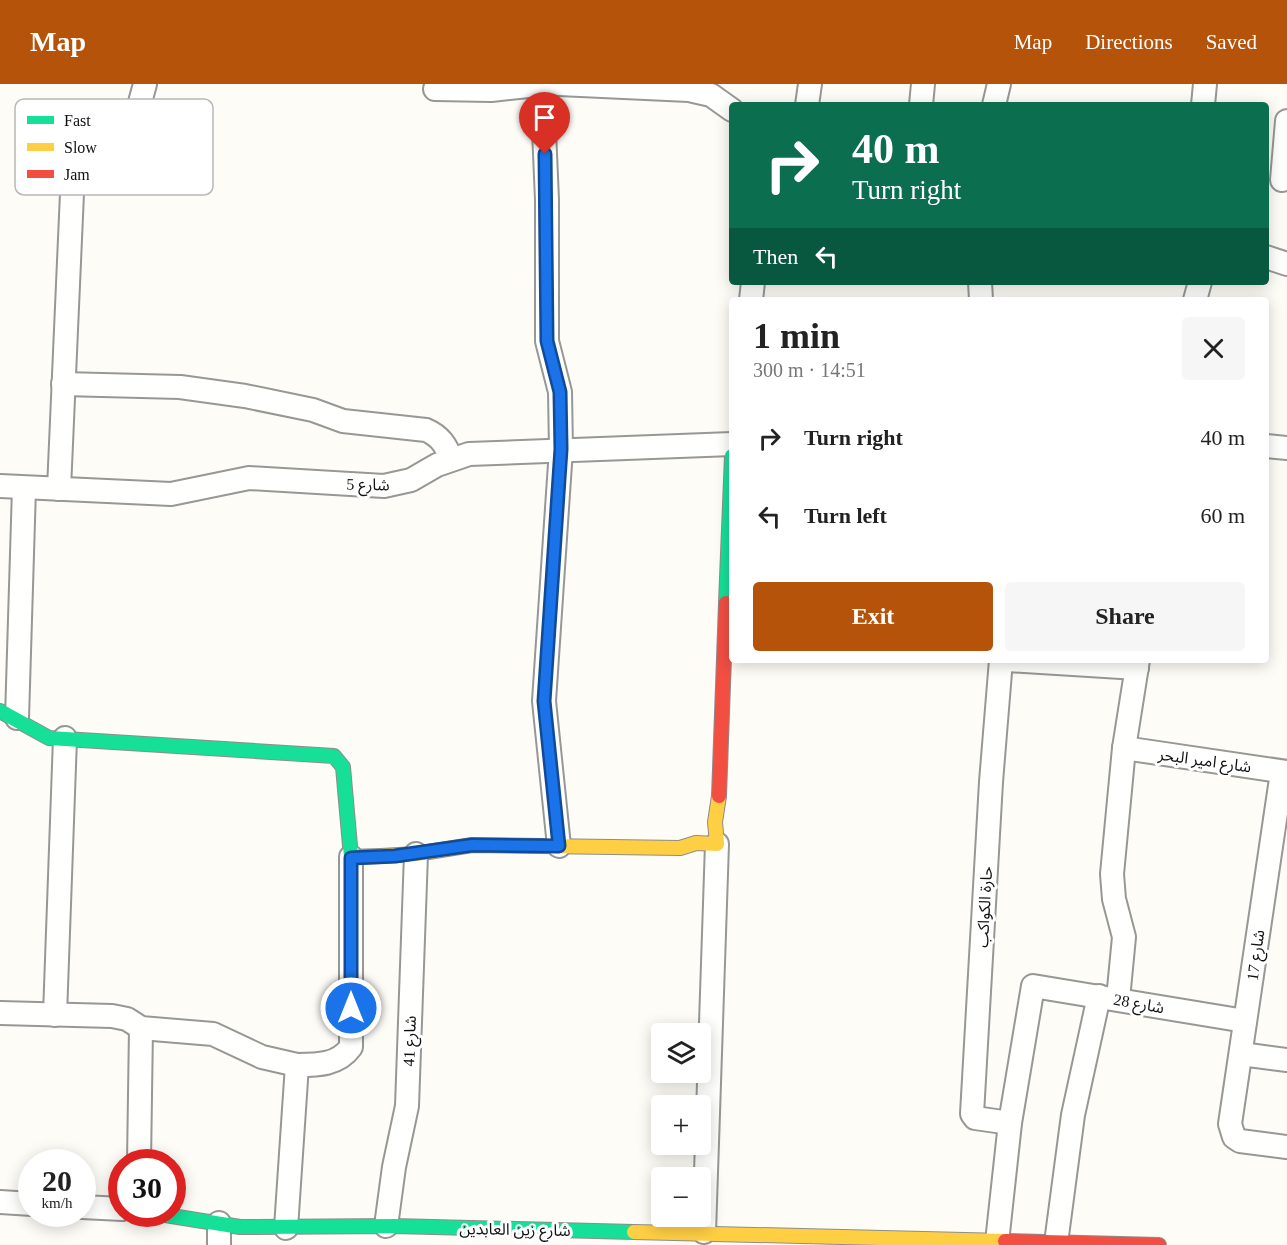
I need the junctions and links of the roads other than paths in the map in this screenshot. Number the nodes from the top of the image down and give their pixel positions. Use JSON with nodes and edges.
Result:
{"nodes":[{"id":1,"x":145,"y":84,"type":"edge"},
{"id":2,"x":542,"y":84,"type":"edge"},
{"id":3,"x":548,"y":84,"type":"edge"},
{"id":4,"x":559,"y":84,"type":"edge"},
{"id":5,"x":810,"y":84,"type":"edge"},
{"id":6,"x":923,"y":84,"type":"edge"},
{"id":7,"x":999,"y":84,"type":"edge"},
{"id":8,"x":1205,"y":84,"type":"edge"},
{"id":9,"x":435,"y":89,"type":"dead end"},
{"id":10,"x":141,"y":99,"type":"edge"},
{"id":11,"x":807,"y":102,"type":"edge"},
{"id":12,"x":921,"y":102,"type":"edge"},
{"id":13,"x":995,"y":102,"type":"edge"},
{"id":14,"x":1203,"y":102,"type":"edge"},
{"id":15,"x":729,"y":108,"type":"edge"},
{"id":16,"x":1287,"y":122,"type":"edge"},
{"id":17,"x":1278,"y":179,"type":"edge"},
{"id":18,"x":72,"y":195,"type":"edge"},
{"id":19,"x":1269,"y":258,"type":"edge"},
{"id":20,"x":1287,"y":264,"type":"edge"},
{"id":21,"x":63,"y":384,"type":"junction"},
{"id":22,"x":729,"y":444,"type":"edge"},
{"id":23,"x":1269,"y":446,"type":"edge"},
{"id":24,"x":1287,"y":448,"type":"edge"},
{"id":25,"x":561,"y":449,"type":"junction"},
{"id":26,"x":451,"y":459,"type":"junction"},
{"id":27,"x":0,"y":486,"type":"edge"},
{"id":28,"x":24,"y":488,"type":"junction"},
{"id":29,"x":59,"y":489,"type":"junction"},
{"id":30,"x":729,"y":534,"type":"edge"},
{"id":31,"x":1002,"y":663,"type":"edge"},
{"id":32,"x":1104,"y":663,"type":"edge"},
{"id":33,"x":1137,"y":664,"type":"edge"},
{"id":34,"x":9,"y":714,"type":"edge"},
{"id":35,"x":65,"y":738,"type":"junction"},
{"id":36,"x":1124,"y":748,"type":"junction"},
{"id":37,"x":1284,"y":772,"type":"edge"},
{"id":38,"x":717,"y":844,"type":"junction"},
{"id":39,"x":559,"y":846,"type":"junction"},
{"id":40,"x":416,"y":854,"type":"junction"},
{"id":41,"x":351,"y":858,"type":"junction"},
{"id":42,"x":1109,"y":997,"type":"junction"},
{"id":43,"x":0,"y":1013,"type":"edge"},
{"id":44,"x":55,"y":1015,"type":"junction"},
{"id":45,"x":1245,"y":1021,"type":"junction"},
{"id":46,"x":141,"y":1029,"type":"junction"},
{"id":47,"x":1240,"y":1054,"type":"junction"},
{"id":48,"x":1287,"y":1060,"type":"edge"},
{"id":49,"x":297,"y":1065,"type":"junction"},
{"id":50,"x":1010,"y":1123,"type":"junction"},
{"id":51,"x":1287,"y":1147,"type":"edge"},
{"id":52,"x":139,"y":1149,"type":"edge"},
{"id":53,"x":0,"y":1202,"type":"edge"},
{"id":54,"x":18,"y":1203,"type":"edge"},
{"id":55,"x":186,"y":1223,"type":"edge"},
{"id":56,"x":286,"y":1228,"type":"junction"},
{"id":57,"x":391,"y":1232,"type":"edge"},
{"id":58,"x":704,"y":1232,"type":"junction"},
{"id":59,"x":219,"y":1234,"type":"edge"},
{"id":60,"x":616,"y":1238,"type":"edge"},
{"id":61,"x":826,"y":1241,"type":"edge"},
{"id":62,"x":997,"y":1242,"type":"junction"},
{"id":63,"x":1056,"y":1243,"type":"junction"},
{"id":64,"x":1159,"y":1245,"type":"edge"}],
"edges":[{"from":1,"to":10,"type":"street"},
{"from":2,"to":3,"type":"street"},
{"from":2,"to":9,"type":"street"},
{"from":2,"to":25,"type":"street"},
{"from":4,"to":15,"type":"street"},
{"from":5,"to":11,"type":"street"},
{"from":6,"to":12,"type":"street"},
{"from":7,"to":13,"type":"street"},
{"from":8,"to":14,"type":"street"},
{"from":16,"to":17,"type":"street"},
{"from":18,"to":21,"type":"street"},
{"from":19,"to":20,"type":"street"},
{"from":21,"to":26,"type":"street"},
{"from":21,"to":29,"type":"street"},
{"from":22,"to":25,"type":"street","name":"شارع 5"},
{"from":23,"to":24,"type":"street"},
{"from":25,"to":26,"type":"street","name":"شارع 5"},
{"from":25,"to":39,"type":"street"},
{"from":26,"to":29,"type":"street","name":"شارع 5"},
{"from":27,"to":28,"type":"street","name":"شارع 5"},
{"from":28,"to":29,"type":"street","name":"شارع 5"},
{"from":28,"to":34,"type":"street"},
{"from":30,"to":38,"type":"street"},
{"from":31,"to":50,"type":"street","name":"حارة الكواكب"},
{"from":32,"to":33,"type":"street"},
{"from":33,"to":36,"type":"street"},
{"from":34,"to":35,"type":"street"},
{"from":35,"to":41,"type":"street"},
{"from":35,"to":44,"type":"street"},
{"from":36,"to":37,"type":"street","name":"شارع امير البحر"},
{"from":36,"to":42,"type":"street"},
{"from":37,"to":45,"type":"street","name":"شارع 17"},
{"from":38,"to":39,"type":"street"},
{"from":38,"to":58,"type":"street"},
{"from":39,"to":40,"type":"street"},
{"from":40,"to":41,"type":"street"},
{"from":40,"to":57,"type":"street","name":"شارع 41"},
{"from":41,"to":49,"type":"street"},
{"from":42,"to":45,"type":"street","name":"شارع 28"},
{"from":42,"to":50,"type":"street","name":"شارع 28"},
{"from":42,"to":63,"type":"street"},
{"from":43,"to":44,"type":"street"},
{"from":44,"to":46,"type":"street"},
{"from":45,"to":47,"type":"street","name":"شارع 17"},
{"from":46,"to":49,"type":"street"},
{"from":46,"to":52,"type":"street"},
{"from":47,"to":48,"type":"street"},
{"from":47,"to":51,"type":"street","name":"شارع 17"},
{"from":49,"to":56,"type":"street"},
{"from":50,"to":62,"type":"street"},
{"from":53,"to":54,"type":"street"},
{"from":55,"to":59,"type":"street","name":"شارع زين العابدين"},
{"from":56,"to":57,"type":"street","name":"شارع زين العابدين"},
{"from":56,"to":59,"type":"street","name":"شارع زين العابدين"},
{"from":57,"to":60,"type":"street","name":"شارع زين العابدين"},
{"from":58,"to":60,"type":"street","name":"شارع زين العابدين"},
{"from":58,"to":61,"type":"street","name":"شارع زين العابدين"},
{"from":61,"to":62,"type":"street","name":"شارع زين العابدين"},
{"from":62,"to":63,"type":"street","name":"شارع زين العابدين"},
{"from":63,"to":64,"type":"street","name":"شارع زين العابدين"}]}
